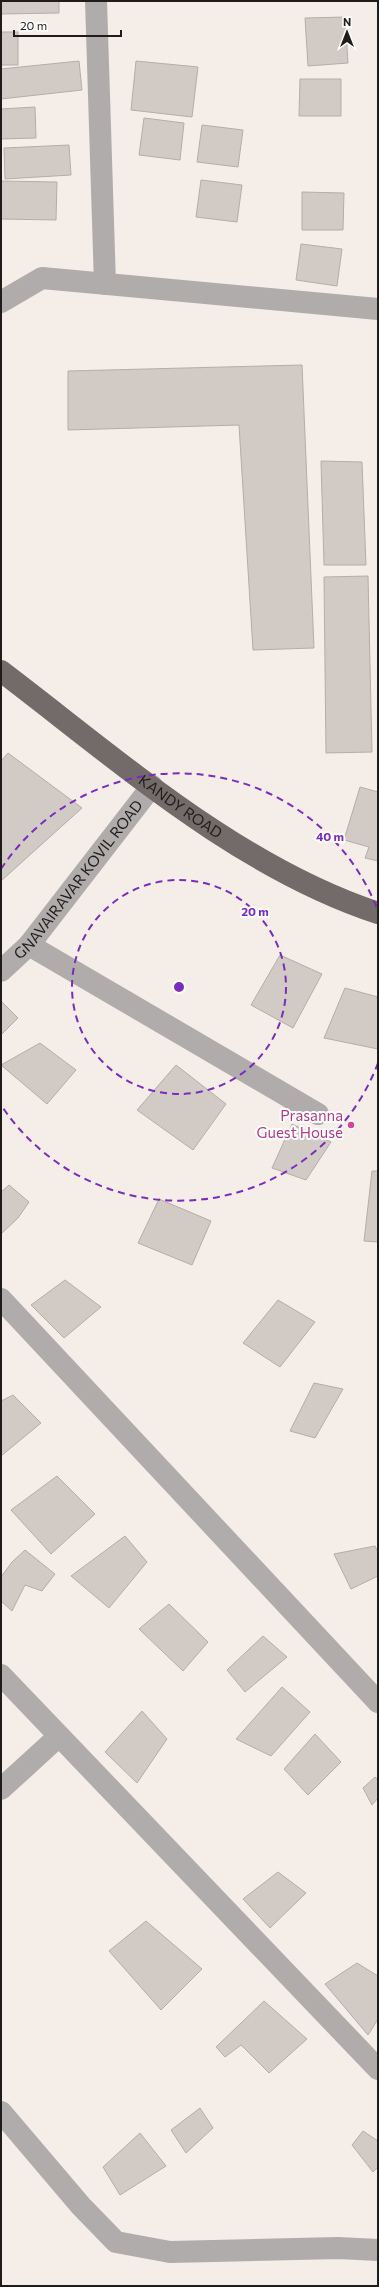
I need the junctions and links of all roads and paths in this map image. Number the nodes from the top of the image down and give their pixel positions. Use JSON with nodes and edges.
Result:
{"nodes":[{"id":1,"x":96,"y":1,"type":"edge"},
{"id":2,"x":105,"y":284,"type":"junction"},
{"id":3,"x":1,"y":302,"type":"edge"},
{"id":4,"x":378,"y":309,"type":"edge"},
{"id":5,"x":1,"y":671,"type":"edge"},
{"id":6,"x":152,"y":786,"type":"junction"},
{"id":7,"x":378,"y":913,"type":"edge"},
{"id":8,"x":29,"y":945,"type":"junction"},
{"id":9,"x":1,"y":971,"type":"edge"},
{"id":10,"x":318,"y":1114,"type":"dead end"},
{"id":11,"x":1,"y":1299,"type":"edge"},
{"id":12,"x":1,"y":1675,"type":"edge"},
{"id":13,"x":378,"y":1702,"type":"edge"},
{"id":14,"x":59,"y":1736,"type":"junction"},
{"id":15,"x":1,"y":1789,"type":"edge"},
{"id":16,"x":378,"y":2069,"type":"edge"},
{"id":17,"x":1,"y":2112,"type":"edge"},
{"id":18,"x":378,"y":2250,"type":"edge"}],
"edges":[{"from":1,"to":2,"type":"street"},
{"from":2,"to":3,"type":"street"},
{"from":2,"to":4,"type":"street"},
{"from":5,"to":6,"type":"highway","name":"KANDY ROAD"},
{"from":6,"to":7,"type":"highway","name":"KANDY ROAD"},
{"from":6,"to":8,"type":"street","name":"GNAVAIRAVAR KOVIL ROAD"},
{"from":8,"to":9,"type":"street","name":"GNAVAIRAVAR KOVIL ROAD"},
{"from":8,"to":10,"type":"street"},
{"from":11,"to":13,"type":"street"},
{"from":12,"to":14,"type":"street"},
{"from":14,"to":15,"type":"street"},
{"from":14,"to":16,"type":"street"},
{"from":17,"to":18,"type":"street"}]}
